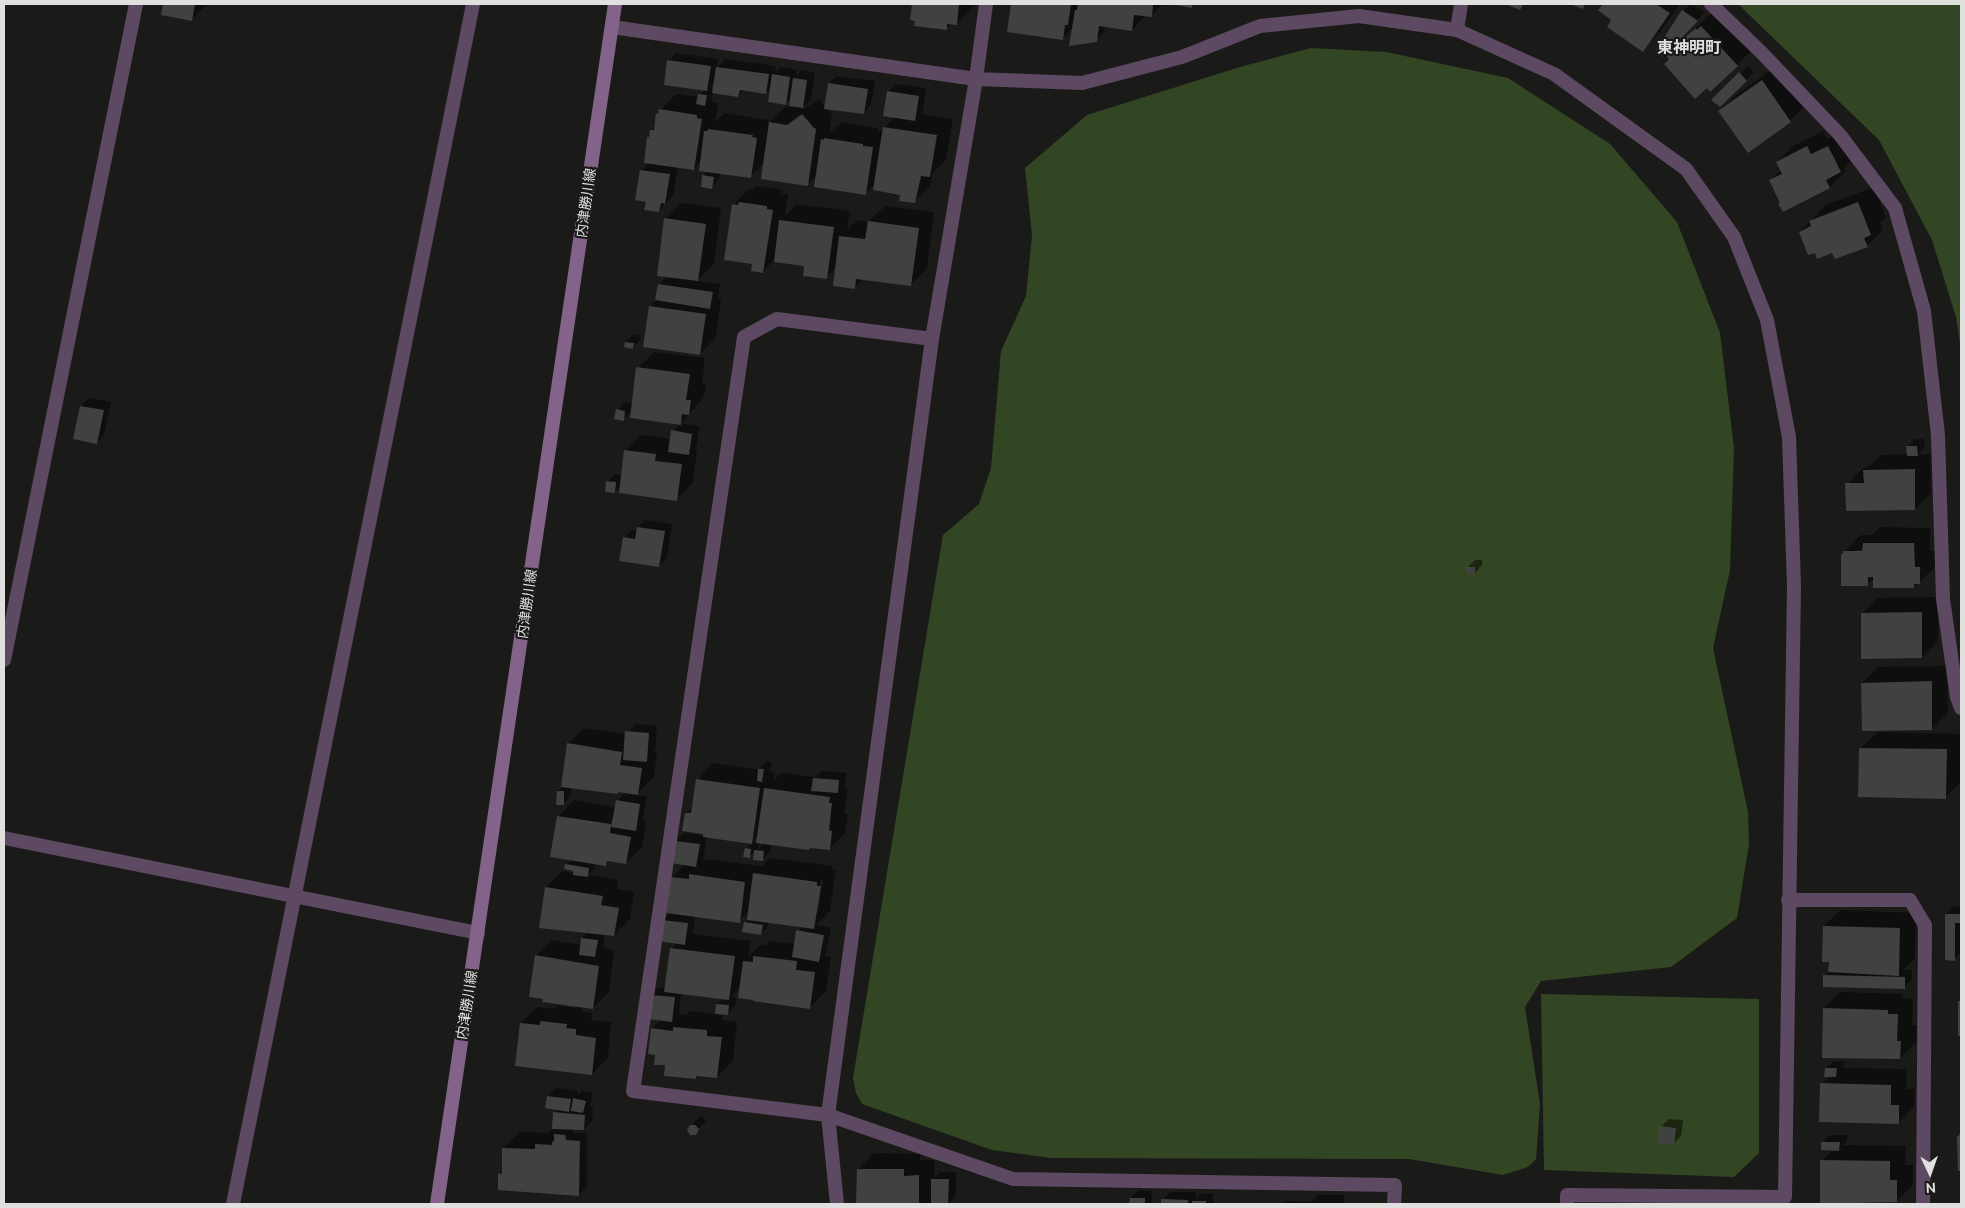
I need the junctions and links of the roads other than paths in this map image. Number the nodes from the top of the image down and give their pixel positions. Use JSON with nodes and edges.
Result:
{"nodes":[{"id":1,"x":136,"y":4,"type":"edge"},
{"id":2,"x":473,"y":4,"type":"edge"},
{"id":3,"x":615,"y":4,"type":"edge"},
{"id":4,"x":986,"y":4,"type":"edge"},
{"id":5,"x":1461,"y":4,"type":"edge"},
{"id":6,"x":1711,"y":4,"type":"edge"},
{"id":7,"x":612,"y":26,"type":"junction"},
{"id":8,"x":1458,"y":30,"type":"junction"},
{"id":9,"x":976,"y":80,"type":"junction"},
{"id":10,"x":932,"y":340,"type":"junction"},
{"id":11,"x":4,"y":660,"type":"edge"},
{"id":12,"x":1961,"y":708,"type":"edge"},
{"id":13,"x":4,"y":838,"type":"edge"},
{"id":14,"x":294,"y":896,"type":"junction"},
{"id":15,"x":1788,"y":900,"type":"junction"},
{"id":16,"x":478,"y":933,"type":"junction"},
{"id":17,"x":828,"y":1115,"type":"junction"},
{"id":18,"x":233,"y":1204,"type":"edge"},
{"id":19,"x":437,"y":1204,"type":"edge"},
{"id":20,"x":836,"y":1204,"type":"edge"},
{"id":21,"x":1394,"y":1204,"type":"edge"},
{"id":22,"x":1567,"y":1204,"type":"edge"},
{"id":23,"x":1923,"y":1204,"type":"edge"}],
"edges":[{"from":1,"to":11,"type":"street"},
{"from":2,"to":14,"type":"street"},
{"from":3,"to":7,"type":"main road","name":"内津勝川線"},
{"from":4,"to":9,"type":"street"},
{"from":5,"to":8,"type":"street"},
{"from":6,"to":12,"type":"street"},
{"from":7,"to":9,"type":"street"},
{"from":7,"to":16,"type":"main road","name":"内津勝川線"},
{"from":8,"to":9,"type":"street"},
{"from":8,"to":15,"type":"street"},
{"from":9,"to":10,"type":"street"},
{"from":10,"to":17,"type":"street"},
{"from":10,"to":17,"type":"street"},
{"from":13,"to":14,"type":"street"},
{"from":14,"to":16,"type":"street"},
{"from":14,"to":18,"type":"street"},
{"from":15,"to":22,"type":"street"},
{"from":15,"to":23,"type":"street"},
{"from":16,"to":19,"type":"main road","name":"内津勝川線"},
{"from":17,"to":20,"type":"street"},
{"from":17,"to":21,"type":"street"}]}
